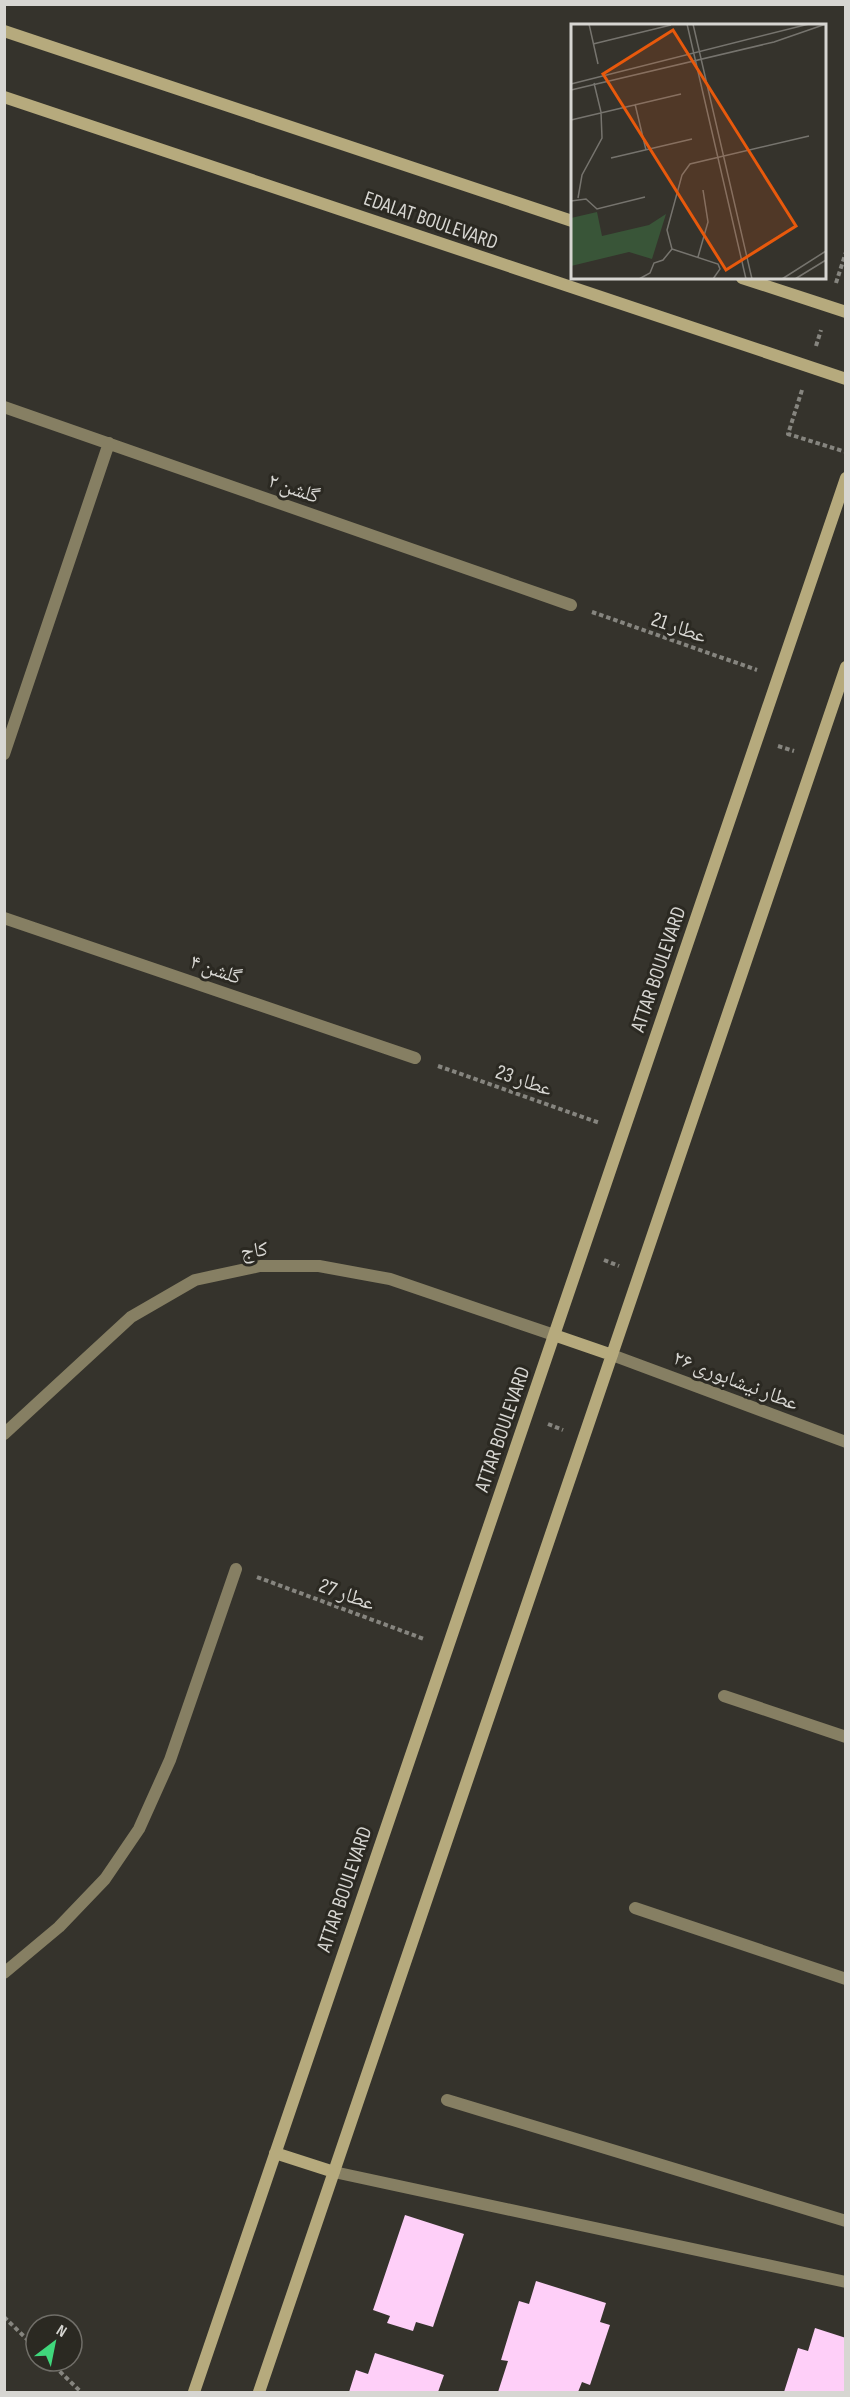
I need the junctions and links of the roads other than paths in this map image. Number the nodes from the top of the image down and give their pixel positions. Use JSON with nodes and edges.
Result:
{"nodes":[{"id":1,"x":4,"y":31,"type":"edge"},
{"id":2,"x":4,"y":97,"type":"edge"},
{"id":3,"x":571,"y":220,"type":"edge"},
{"id":4,"x":744,"y":279,"type":"edge"},
{"id":5,"x":846,"y":312,"type":"edge"},
{"id":6,"x":846,"y":379,"type":"edge"},
{"id":7,"x":4,"y":407,"type":"edge"},
{"id":8,"x":109,"y":444,"type":"junction"},
{"id":9,"x":846,"y":478,"type":"edge"},
{"id":10,"x":571,"y":605,"type":"road end"},
{"id":11,"x":846,"y":667,"type":"edge"},
{"id":12,"x":4,"y":754,"type":"edge"},
{"id":13,"x":4,"y":918,"type":"edge"},
{"id":14,"x":415,"y":1058,"type":"road end"},
{"id":15,"x":554,"y":1335,"type":"junction"},
{"id":16,"x":612,"y":1355,"type":"junction"},
{"id":17,"x":4,"y":1434,"type":"edge"},
{"id":18,"x":846,"y":1442,"type":"edge"},
{"id":19,"x":236,"y":1569,"type":"road end"},
{"id":20,"x":724,"y":1696,"type":"dead end"},
{"id":21,"x":846,"y":1737,"type":"edge"},
{"id":22,"x":635,"y":1908,"type":"dead end"},
{"id":23,"x":4,"y":1973,"type":"edge"},
{"id":24,"x":846,"y":1979,"type":"edge"},
{"id":25,"x":447,"y":2100,"type":"dead end"},
{"id":26,"x":275,"y":2153,"type":"junction"},
{"id":27,"x":334,"y":2172,"type":"junction"},
{"id":28,"x":846,"y":2221,"type":"edge"},
{"id":29,"x":846,"y":2282,"type":"edge"},
{"id":30,"x":194,"y":2392,"type":"edge"},
{"id":31,"x":259,"y":2392,"type":"edge"}],
"edges":[{"from":1,"to":3,"type":"street","name":"EDALAT BOULEVARD"},
{"from":2,"to":6,"type":"street","name":"EDALAT BOULEVARD"},
{"from":4,"to":5,"type":"street"},
{"from":7,"to":8,"type":"street","name":"گلشن ۲"},
{"from":8,"to":10,"type":"street","name":"گلشن ۲"},
{"from":8,"to":12,"type":"street"},
{"from":9,"to":15,"type":"street","name":"ATTAR BOULEVARD"},
{"from":11,"to":16,"type":"street"},
{"from":13,"to":14,"type":"street","name":"گلشن ۴"},
{"from":15,"to":16,"type":"street"},
{"from":15,"to":17,"type":"street","name":"کاج"},
{"from":15,"to":26,"type":"street","name":"ATTAR BOULEVARD"},
{"from":16,"to":18,"type":"street","name":"عطار نیشابوری ۲۶"},
{"from":16,"to":27,"type":"street"},
{"from":19,"to":23,"type":"street"},
{"from":20,"to":21,"type":"street"},
{"from":22,"to":24,"type":"street"},
{"from":25,"to":28,"type":"street"},
{"from":26,"to":27,"type":"street"},
{"from":26,"to":30,"type":"street","name":"ATTAR BOULEVARD"},
{"from":27,"to":29,"type":"street"},
{"from":27,"to":31,"type":"street"}]}
